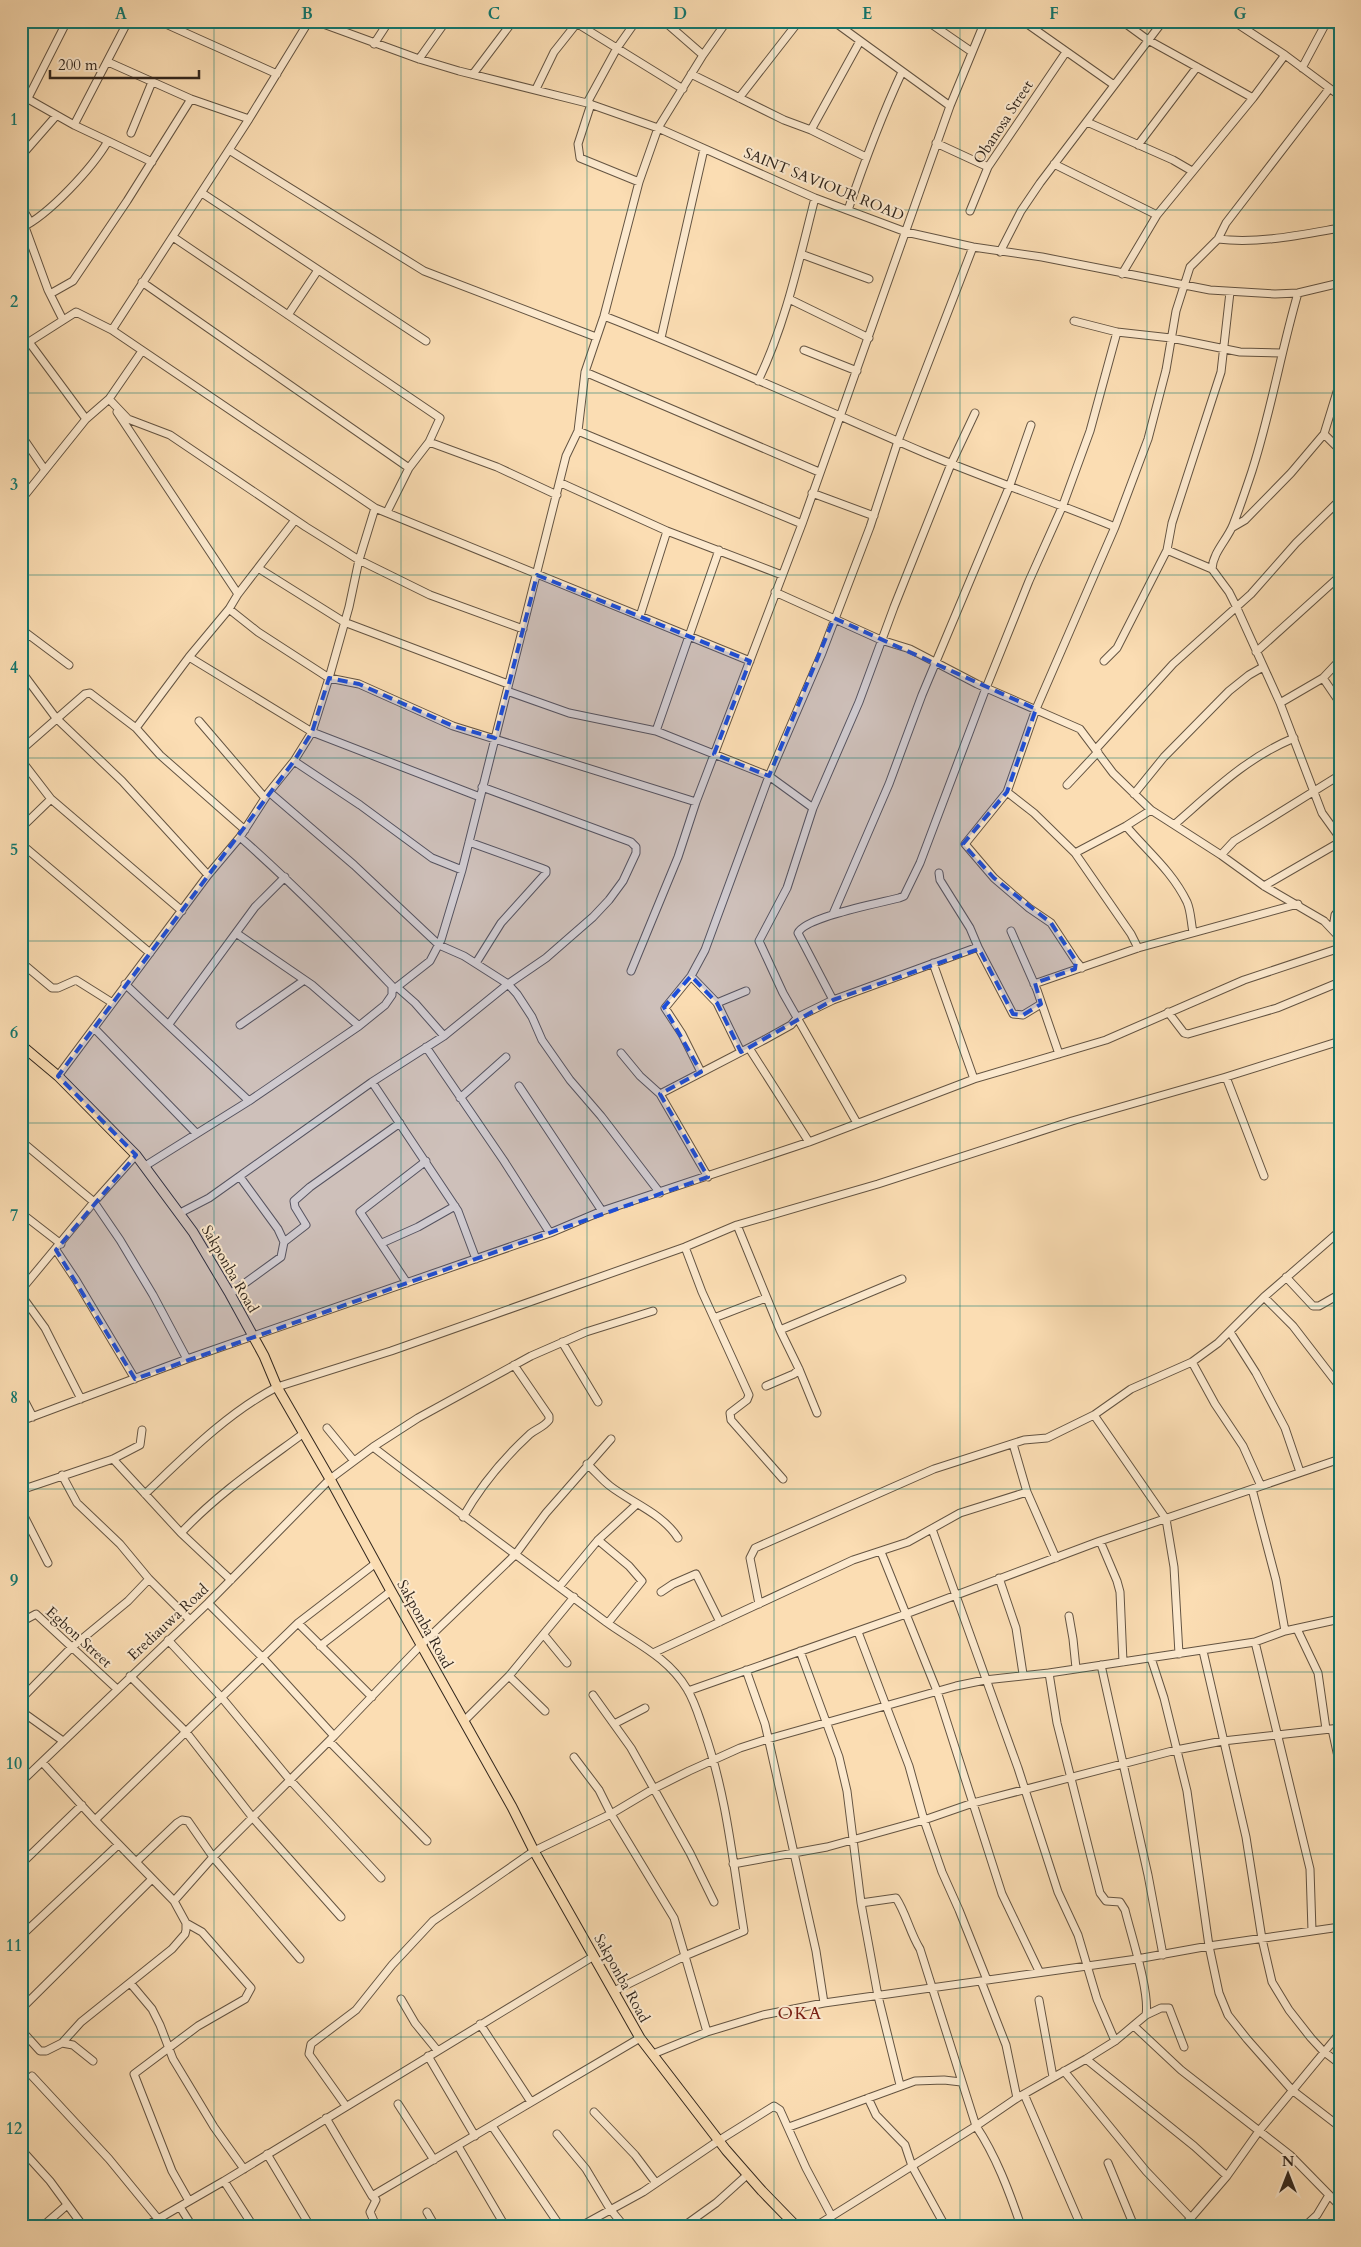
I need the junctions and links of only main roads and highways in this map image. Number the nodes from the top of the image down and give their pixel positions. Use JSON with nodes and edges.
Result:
{"nodes":[{"id":1,"x":23,"y":1051,"type":"edge"},
{"id":2,"x":796,"y":2226,"type":"edge"}],
"edges":[{"from":1,"to":2,"type":"main road","name":"Sakponba Road"}]}
